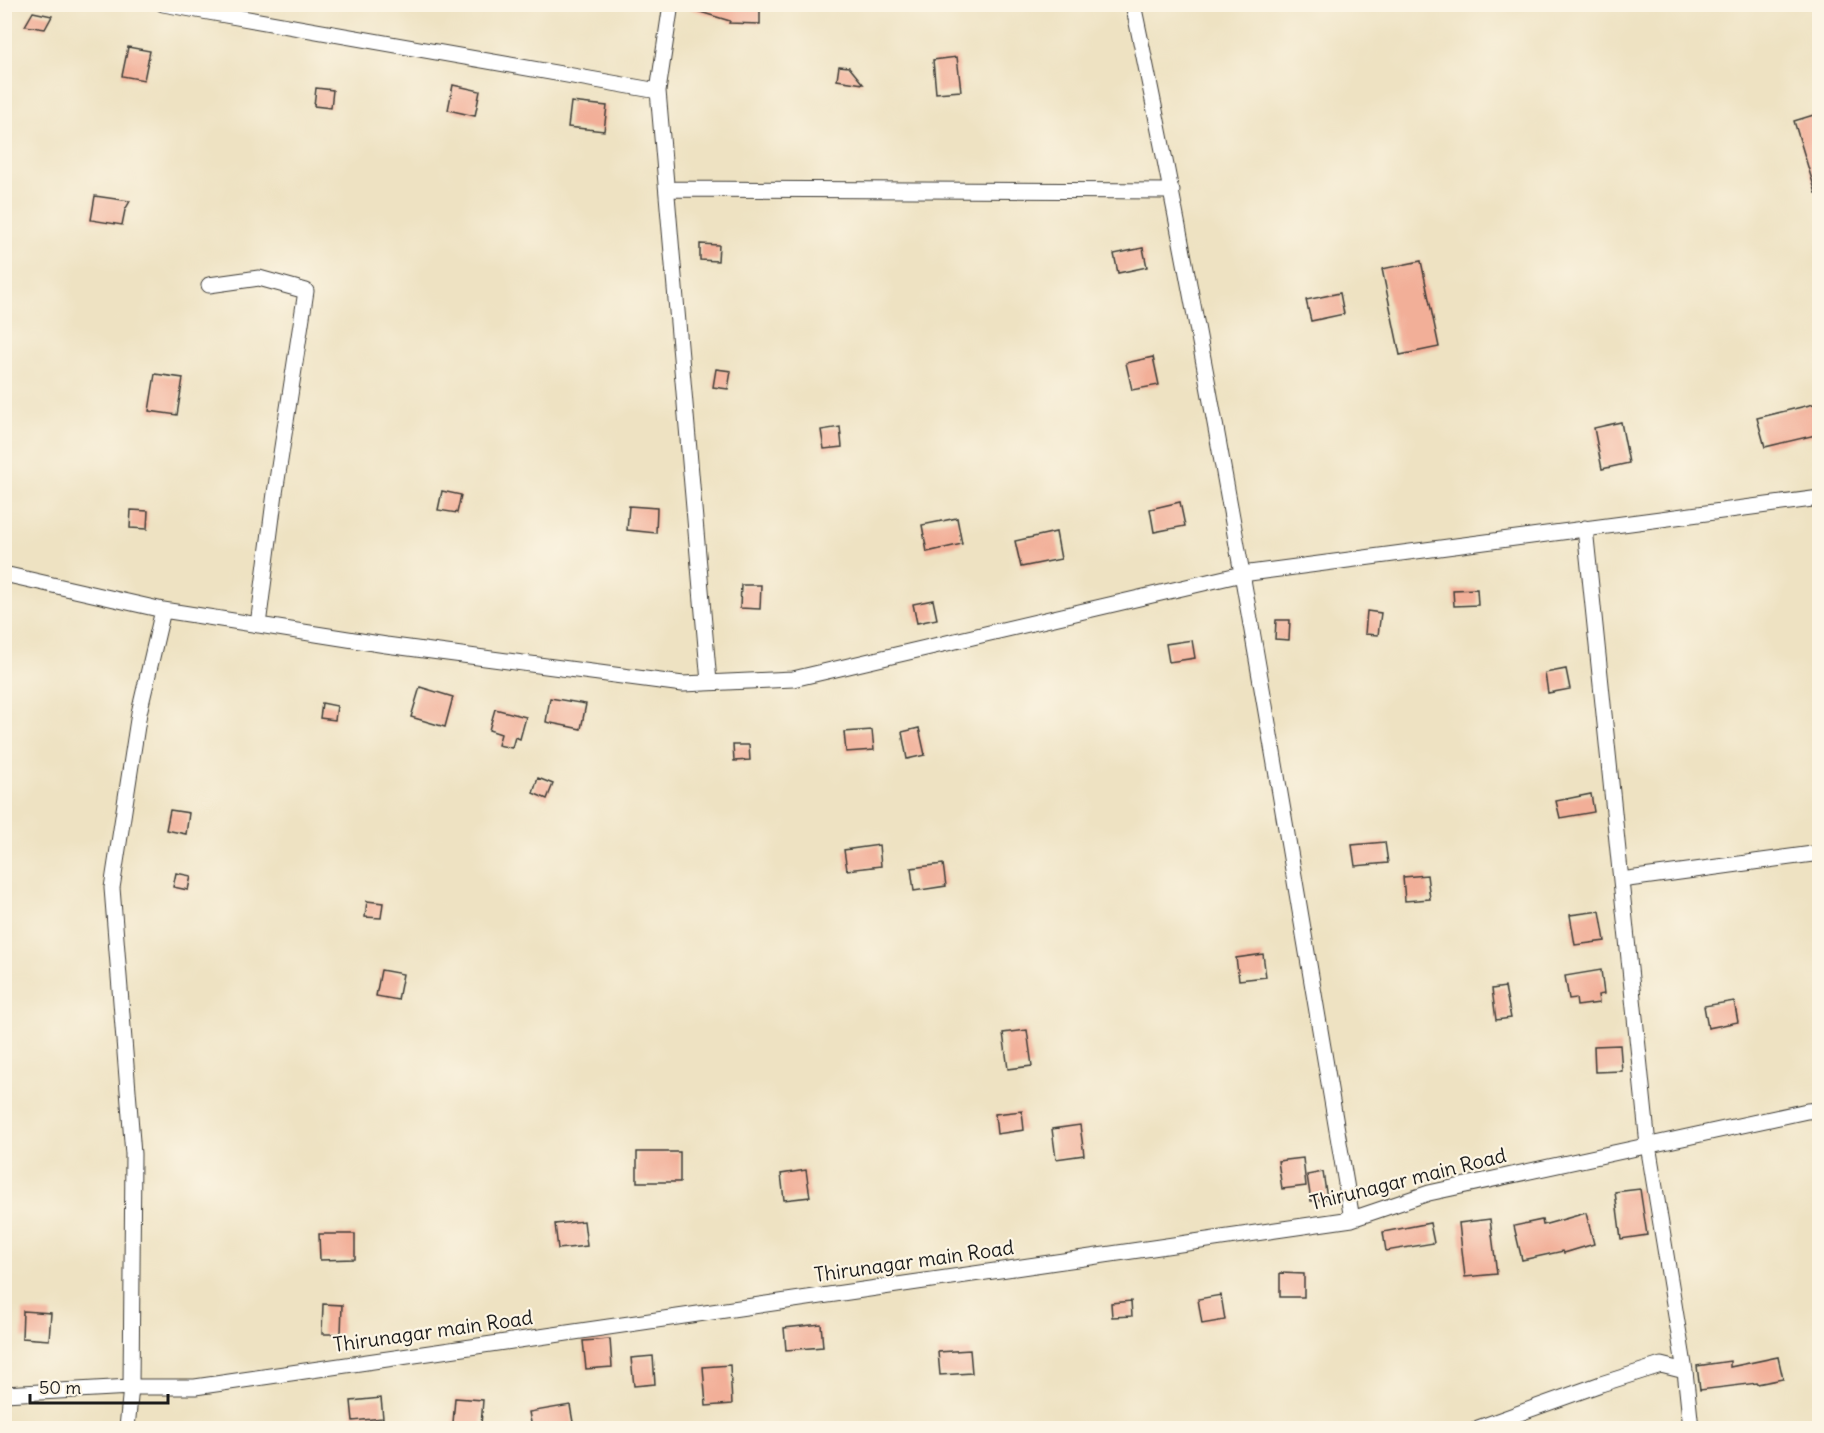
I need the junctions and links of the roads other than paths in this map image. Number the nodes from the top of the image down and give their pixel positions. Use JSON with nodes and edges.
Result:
{"nodes":[{"id":1,"x":163,"y":4,"type":"edge"},
{"id":2,"x":671,"y":4,"type":"edge"},
{"id":3,"x":1133,"y":4,"type":"edge"},
{"id":4,"x":658,"y":91,"type":"junction"},
{"id":5,"x":667,"y":189,"type":"junction"},
{"id":6,"x":1172,"y":191,"type":"junction"},
{"id":7,"x":209,"y":285,"type":"dead end"},
{"id":8,"x":1820,"y":498,"type":"edge"},
{"id":9,"x":1585,"y":528,"type":"junction"},
{"id":10,"x":4,"y":574,"type":"edge"},
{"id":11,"x":1242,"y":574,"type":"junction"},
{"id":12,"x":163,"y":610,"type":"junction"},
{"id":13,"x":258,"y":625,"type":"junction"},
{"id":14,"x":709,"y":682,"type":"junction"},
{"id":15,"x":1820,"y":853,"type":"edge"},
{"id":16,"x":1621,"y":880,"type":"junction"},
{"id":17,"x":1820,"y":1110,"type":"edge"},
{"id":18,"x":1647,"y":1145,"type":"junction"},
{"id":19,"x":1352,"y":1219,"type":"junction"},
{"id":20,"x":1685,"y":1371,"type":"junction"},
{"id":21,"x":131,"y":1387,"type":"junction"},
{"id":22,"x":4,"y":1394,"type":"edge"},
{"id":23,"x":127,"y":1428,"type":"edge"},
{"id":24,"x":1478,"y":1428,"type":"edge"},
{"id":25,"x":1691,"y":1428,"type":"edge"}],
"edges":[{"from":1,"to":4,"type":"street"},
{"from":2,"to":4,"type":"street"},
{"from":3,"to":6,"type":"street"},
{"from":4,"to":5,"type":"street"},
{"from":5,"to":6,"type":"street"},
{"from":5,"to":14,"type":"street"},
{"from":6,"to":11,"type":"street"},
{"from":7,"to":13,"type":"street"},
{"from":8,"to":9,"type":"street"},
{"from":9,"to":11,"type":"street"},
{"from":9,"to":16,"type":"street"},
{"from":10,"to":12,"type":"street"},
{"from":11,"to":14,"type":"street"},
{"from":11,"to":19,"type":"street"},
{"from":12,"to":13,"type":"street"},
{"from":12,"to":21,"type":"street"},
{"from":13,"to":14,"type":"street"},
{"from":15,"to":16,"type":"street"},
{"from":16,"to":18,"type":"street"},
{"from":17,"to":18,"type":"street","name":"Thirunagar main Road"},
{"from":18,"to":19,"type":"street","name":"Thirunagar main Road"},
{"from":18,"to":20,"type":"street"},
{"from":19,"to":21,"type":"street","name":"Thirunagar main Road"},
{"from":20,"to":24,"type":"street"},
{"from":20,"to":25,"type":"street"},
{"from":21,"to":22,"type":"street","name":"Thirunagar main Road"},
{"from":21,"to":23,"type":"street"}]}
